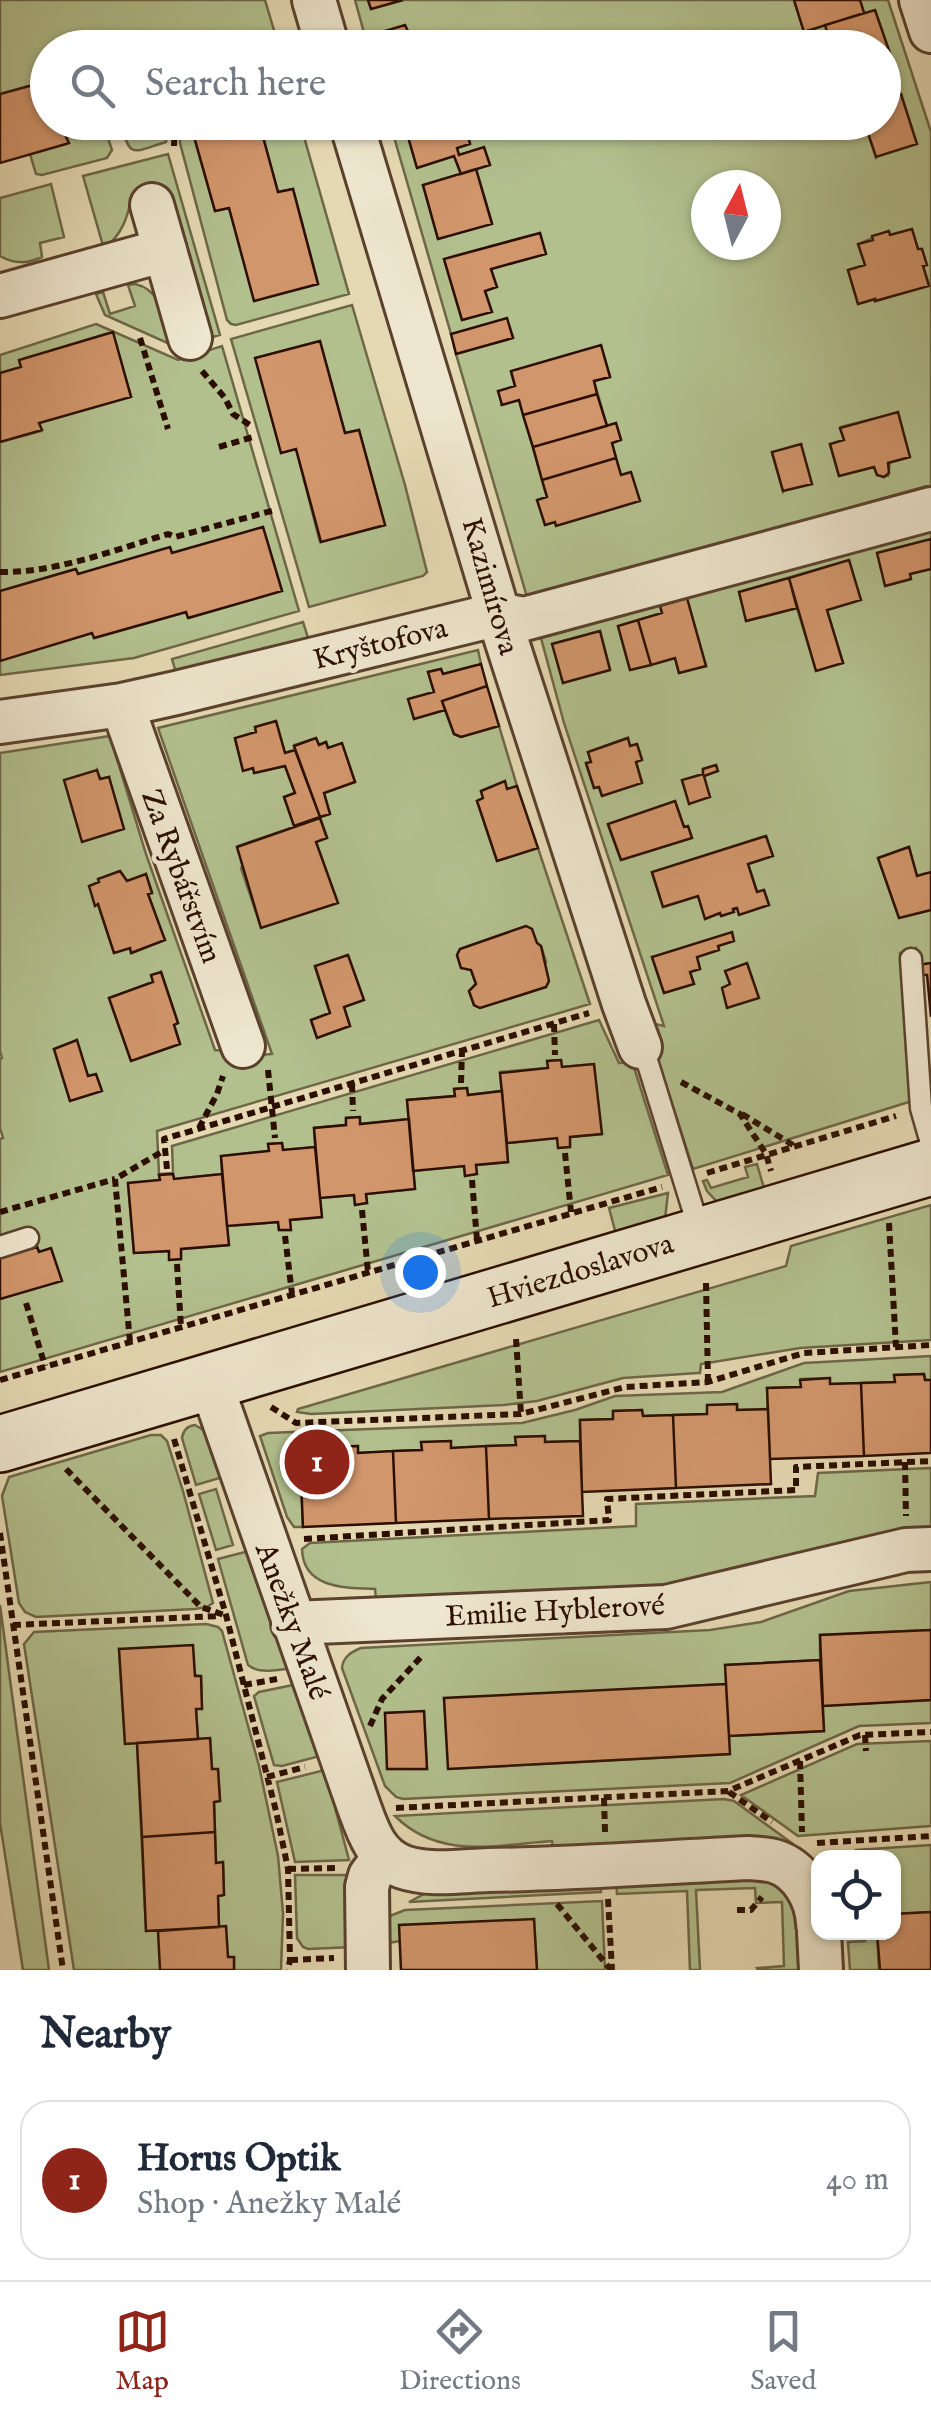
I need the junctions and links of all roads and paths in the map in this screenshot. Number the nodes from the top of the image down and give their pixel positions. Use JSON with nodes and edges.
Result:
{"nodes":[{"id":1,"x":314,"y":0,"type":"edge"},
{"id":2,"x":921,"y":0,"type":"edge"},
{"id":3,"x":323,"y":30,"type":"edge"},
{"id":4,"x":931,"y":31,"type":"edge"},
{"id":5,"x":174,"y":140,"type":"edge"},
{"id":6,"x":356,"y":140,"type":"edge"},
{"id":7,"x":174,"y":146,"type":"dead end"},
{"id":8,"x":152,"y":206,"type":"dead end"},
{"id":9,"x":165,"y":250,"type":"junction"},
{"id":10,"x":0,"y":296,"type":"edge"},
{"id":11,"x":140,"y":338,"type":"dead end"},
{"id":12,"x":193,"y":351,"type":"joint"},
{"id":13,"x":250,"y":424,"type":"dead end"},
{"id":14,"x":168,"y":429,"type":"dead end"},
{"id":15,"x":254,"y":437,"type":"dead end"},
{"id":16,"x":219,"y":447,"type":"dead end"},
{"id":17,"x":931,"y":509,"type":"edge"},
{"id":18,"x":275,"y":510,"type":"dead end"},
{"id":19,"x":0,"y":572,"type":"edge"},
{"id":20,"x":499,"y":614,"type":"junction"},
{"id":21,"x":122,"y":705,"type":"junction"},
{"id":22,"x":0,"y":722,"type":"edge"},
{"id":23,"x":911,"y":959,"type":"dead end"},
{"id":24,"x":624,"y":1004,"type":"junction"},
{"id":25,"x":554,"y":1024,"type":"junction"},
{"id":26,"x":462,"y":1052,"type":"junction"},
{"id":27,"x":244,"y":1054,"type":"junction"},
{"id":28,"x":555,"y":1055,"type":"dead end"},
{"id":29,"x":644,"y":1055,"type":"junction"},
{"id":30,"x":352,"y":1084,"type":"junction"},
{"id":31,"x":461,"y":1084,"type":"dead end"},
{"id":32,"x":274,"y":1106,"type":"junction"},
{"id":33,"x":921,"y":1108,"type":"junction"},
{"id":34,"x":353,"y":1111,"type":"dead end"},
{"id":35,"x":740,"y":1114,"type":"junction"},
{"id":36,"x":198,"y":1128,"type":"junction"},
{"id":37,"x":275,"y":1138,"type":"dead end"},
{"id":38,"x":931,"y":1143,"type":"edge"},
{"id":39,"x":793,"y":1145,"type":"junction"},
{"id":40,"x":165,"y":1150,"type":"junction"},
{"id":41,"x":565,"y":1154,"type":"dead end"},
{"id":42,"x":766,"y":1154,"type":"junction"},
{"id":43,"x":931,"y":1167,"type":"edge"},
{"id":44,"x":166,"y":1169,"type":"dead end"},
{"id":45,"x":115,"y":1179,"type":"junction"},
{"id":46,"x":472,"y":1180,"type":"dead end"},
{"id":47,"x":683,"y":1181,"type":"junction"},
{"id":48,"x":362,"y":1210,"type":"dead end"},
{"id":49,"x":888,"y":1211,"type":"dead end"},
{"id":50,"x":0,"y":1212,"type":"edge"},
{"id":51,"x":571,"y":1212,"type":"junction"},
{"id":52,"x":285,"y":1236,"type":"dead end"},
{"id":53,"x":28,"y":1238,"type":"dead end"},
{"id":54,"x":477,"y":1240,"type":"junction"},
{"id":55,"x":0,"y":1246,"type":"edge"},
{"id":56,"x":703,"y":1259,"type":"junction"},
{"id":57,"x":177,"y":1264,"type":"dead end"},
{"id":58,"x":368,"y":1272,"type":"junction"},
{"id":59,"x":292,"y":1294,"type":"junction"},
{"id":60,"x":26,"y":1303,"type":"dead end"},
{"id":61,"x":180,"y":1327,"type":"junction"},
{"id":62,"x":516,"y":1339,"type":"dead end"},
{"id":63,"x":130,"y":1342,"type":"junction"},
{"id":64,"x":931,"y":1345,"type":"edge"},
{"id":65,"x":896,"y":1347,"type":"junction"},
{"id":66,"x":45,"y":1366,"type":"junction"},
{"id":67,"x":0,"y":1380,"type":"edge"},
{"id":68,"x":708,"y":1382,"type":"junction"},
{"id":69,"x":215,"y":1395,"type":"junction"},
{"id":70,"x":520,"y":1414,"type":"junction"},
{"id":71,"x":0,"y":1444,"type":"edge"},
{"id":72,"x":54,"y":1456,"type":"dead end"},
{"id":73,"x":931,"y":1460,"type":"edge"},
{"id":74,"x":905,"y":1462,"type":"junction"},
{"id":75,"x":0,"y":1533,"type":"edge"},
{"id":76,"x":288,"y":1540,"type":"dead end"},
{"id":77,"x":918,"y":1549,"type":"edge"},
{"id":78,"x":226,"y":1615,"type":"junction"},
{"id":79,"x":294,"y":1623,"type":"junction"},
{"id":80,"x":13,"y":1625,"type":"junction"},
{"id":81,"x":427,"y":1650,"type":"dead end"},
{"id":82,"x":368,"y":1730,"type":"dead end"},
{"id":83,"x":931,"y":1732,"type":"edge"},
{"id":84,"x":865,"y":1735,"type":"junction"},
{"id":85,"x":866,"y":1751,"type":"dead end"},
{"id":86,"x":800,"y":1761,"type":"junction"},
{"id":87,"x":604,"y":1798,"type":"junction"},
{"id":88,"x":384,"y":1808,"type":"dead end"},
{"id":89,"x":931,"y":1836,"type":"edge"},
{"id":90,"x":606,"y":1844,"type":"dead end"},
{"id":91,"x":385,"y":1856,"type":"junction"},
{"id":92,"x":811,"y":1895,"type":"edge"},
{"id":93,"x":554,"y":1900,"type":"dead end"},
{"id":94,"x":820,"y":1940,"type":"edge"},
{"id":95,"x":64,"y":1970,"type":"edge"},
{"id":96,"x":288,"y":1970,"type":"edge"},
{"id":97,"x":368,"y":1970,"type":"edge"},
{"id":98,"x":611,"y":1970,"type":"edge"},
{"id":99,"x":822,"y":1970,"type":"edge"}],
"edges":[{"from":1,"to":3,"type":"street"},
{"from":2,"to":4,"type":"street"},
{"from":5,"to":7,"type":"path"},
{"from":6,"to":20,"type":"street","name":"Kazimírova"},
{"from":8,"to":9,"type":"street"},
{"from":9,"to":10,"type":"street"},
{"from":9,"to":12,"type":"street"},
{"from":11,"to":14,"type":"path"},
{"from":12,"to":13,"type":"path"},
{"from":15,"to":16,"type":"path"},
{"from":17,"to":20,"type":"street","name":"Kryštofova"},
{"from":18,"to":19,"type":"path"},
{"from":20,"to":21,"type":"street","name":"Kryštofova"},
{"from":20,"to":24,"type":"street","name":"Kazimírova"},
{"from":21,"to":22,"type":"street","name":"Kryštofova"},
{"from":21,"to":27,"type":"street","name":"Za Rybářstvím"},
{"from":23,"to":33,"type":"lane"},
{"from":24,"to":25,"type":"path"},
{"from":24,"to":29,"type":"street","name":"Kazimírova"},
{"from":25,"to":26,"type":"path"},
{"from":25,"to":28,"type":"path"},
{"from":26,"to":30,"type":"path"},
{"from":26,"to":31,"type":"path"},
{"from":27,"to":32,"type":"path"},
{"from":27,"to":36,"type":"path"},
{"from":29,"to":35,"type":"path"},
{"from":29,"to":47,"type":"lane"},
{"from":30,"to":32,"type":"path"},
{"from":30,"to":34,"type":"path"},
{"from":32,"to":36,"type":"path"},
{"from":32,"to":37,"type":"path"},
{"from":33,"to":38,"type":"lane"},
{"from":33,"to":39,"type":"path"},
{"from":35,"to":39,"type":"path"},
{"from":35,"to":42,"type":"path"},
{"from":36,"to":40,"type":"path"},
{"from":39,"to":42,"type":"path"},
{"from":40,"to":44,"type":"path"},
{"from":40,"to":45,"type":"path"},
{"from":41,"to":51,"type":"path"},
{"from":42,"to":47,"type":"path"},
{"from":43,"to":56,"type":"street","name":"Hviezdoslavova"},
{"from":45,"to":50,"type":"path"},
{"from":45,"to":63,"type":"path"},
{"from":46,"to":54,"type":"path"},
{"from":47,"to":51,"type":"path"},
{"from":47,"to":56,"type":"lane"},
{"from":48,"to":58,"type":"path"},
{"from":49,"to":65,"type":"path"},
{"from":51,"to":54,"type":"path"},
{"from":52,"to":59,"type":"path"},
{"from":53,"to":55,"type":"lane"},
{"from":54,"to":58,"type":"path"},
{"from":56,"to":68,"type":"path"},
{"from":56,"to":69,"type":"street","name":"Hviezdoslavova"},
{"from":57,"to":61,"type":"path"},
{"from":58,"to":59,"type":"path"},
{"from":59,"to":61,"type":"path"},
{"from":60,"to":66,"type":"path"},
{"from":61,"to":63,"type":"path"},
{"from":62,"to":70,"type":"path"},
{"from":63,"to":66,"type":"path"},
{"from":64,"to":65,"type":"path"},
{"from":65,"to":68,"type":"path"},
{"from":66,"to":67,"type":"path"},
{"from":68,"to":70,"type":"path"},
{"from":69,"to":70,"type":"path"},
{"from":69,"to":71,"type":"street","name":"Hviezdoslavova"},
{"from":69,"to":78,"type":"path"},
{"from":69,"to":79,"type":"street","name":"Anežky Malé"},
{"from":72,"to":78,"type":"path"},
{"from":73,"to":74,"type":"path"},
{"from":74,"to":76,"type":"path"},
{"from":74,"to":77,"type":"path"},
{"from":75,"to":80,"type":"path"},
{"from":77,"to":79,"type":"street","name":"Emilie Hyblerové"},
{"from":78,"to":80,"type":"path"},
{"from":78,"to":96,"type":"path"},
{"from":79,"to":91,"type":"street","name":"Anežky Malé"},
{"from":80,"to":95,"type":"path"},
{"from":81,"to":82,"type":"path"},
{"from":83,"to":84,"type":"path"},
{"from":84,"to":85,"type":"path"},
{"from":84,"to":86,"type":"path"},
{"from":86,"to":87,"type":"path"},
{"from":86,"to":89,"type":"path"},
{"from":87,"to":88,"type":"path"},
{"from":87,"to":90,"type":"path"},
{"from":91,"to":92,"type":"street"},
{"from":91,"to":97,"type":"street"},
{"from":93,"to":98,"type":"path"},
{"from":94,"to":99,"type":"street"}]}
